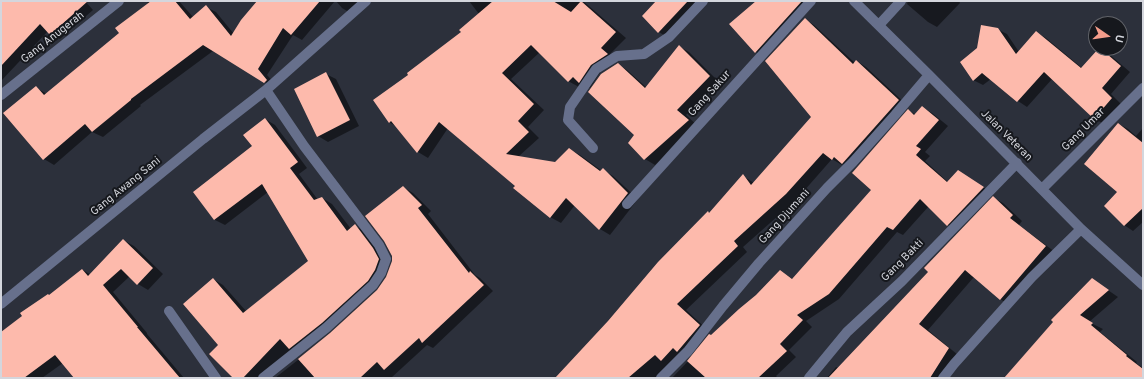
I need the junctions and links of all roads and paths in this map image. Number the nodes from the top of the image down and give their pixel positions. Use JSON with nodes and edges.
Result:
{"nodes":[{"id":1,"x":119,"y":1,"type":"edge"},
{"id":2,"x":366,"y":1,"type":"edge"},
{"id":3,"x":703,"y":1,"type":"edge"},
{"id":4,"x":811,"y":1,"type":"edge"},
{"id":5,"x":854,"y":1,"type":"edge"},
{"id":6,"x":901,"y":1,"type":"edge"},
{"id":7,"x":879,"y":26,"type":"junction"},
{"id":8,"x":929,"y":75,"type":"junction"},
{"id":9,"x":1143,"y":88,"type":"edge"},
{"id":10,"x":266,"y":90,"type":"junction"},
{"id":11,"x":1,"y":95,"type":"edge"},
{"id":12,"x":593,"y":148,"type":"dead end"},
{"id":13,"x":1017,"y":163,"type":"junction"},
{"id":14,"x":1042,"y":189,"type":"junction"},
{"id":15,"x":627,"y":204,"type":"dead end"},
{"id":16,"x":1081,"y":229,"type":"junction"},
{"id":17,"x":1143,"y":285,"type":"edge"},
{"id":18,"x":1,"y":304,"type":"edge"},
{"id":19,"x":169,"y":311,"type":"dead end"},
{"id":20,"x":216,"y":378,"type":"edge"},
{"id":21,"x":263,"y":378,"type":"edge"},
{"id":22,"x":661,"y":378,"type":"edge"},
{"id":23,"x":810,"y":378,"type":"edge"},
{"id":24,"x":943,"y":378,"type":"edge"}],
"edges":[{"from":1,"to":11,"type":"street","name":"Gang Anugerah"},
{"from":2,"to":10,"type":"street","name":"Gang Awang Sani"},
{"from":3,"to":12,"type":"street"},
{"from":4,"to":15,"type":"street","name":"Gang Sakur"},
{"from":5,"to":7,"type":"street","name":"Jalan Veteran"},
{"from":6,"to":7,"type":"street"},
{"from":7,"to":8,"type":"street","name":"Jalan Veteran"},
{"from":8,"to":13,"type":"street","name":"Jalan Veteran"},
{"from":8,"to":22,"type":"street","name":"Gang Djumani"},
{"from":9,"to":14,"type":"street","name":"Gang Umar"},
{"from":10,"to":18,"type":"street","name":"Gang Awang Sani"},
{"from":10,"to":21,"type":"street"},
{"from":13,"to":14,"type":"street","name":"Jalan Veteran"},
{"from":13,"to":23,"type":"street","name":"Gang Bakti"},
{"from":14,"to":16,"type":"street","name":"Jalan Veteran"},
{"from":16,"to":17,"type":"street","name":"Jalan Veteran"},
{"from":16,"to":24,"type":"street"},
{"from":19,"to":20,"type":"street"}]}
